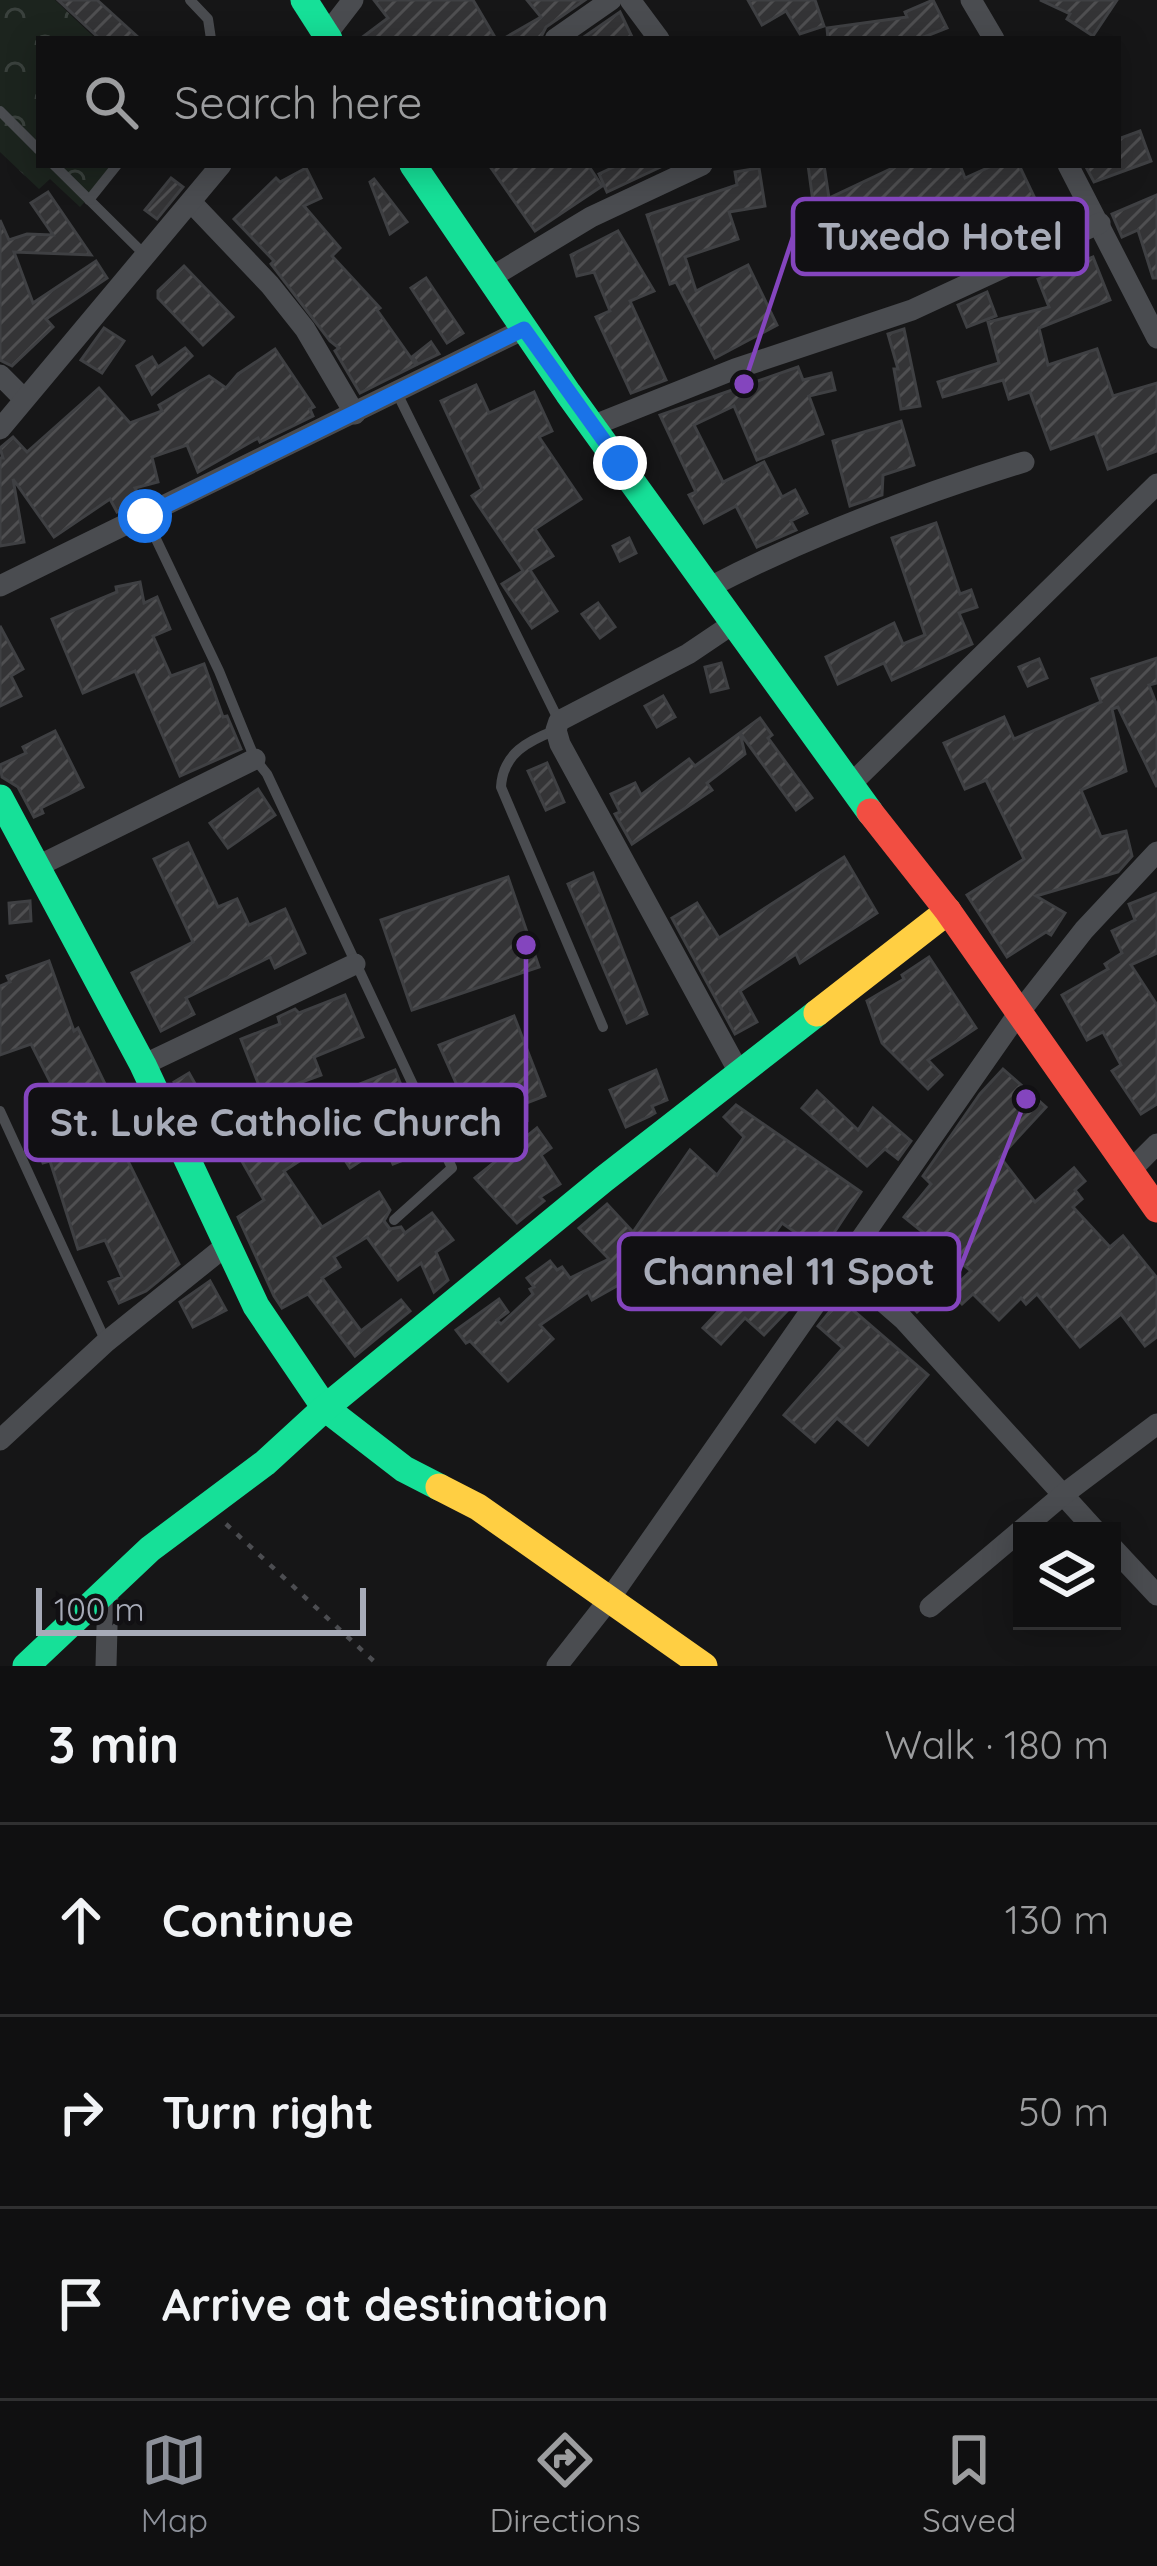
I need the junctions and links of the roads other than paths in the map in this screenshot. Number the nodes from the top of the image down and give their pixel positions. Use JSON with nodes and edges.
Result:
{"nodes":[{"id":1,"x":190,"y":0,"type":"edge"},
{"id":2,"x":304,"y":0,"type":"edge"},
{"id":3,"x":353,"y":0,"type":"edge"},
{"id":4,"x":611,"y":0,"type":"edge"},
{"id":5,"x":630,"y":0,"type":"edge"},
{"id":6,"x":971,"y":0,"type":"edge"},
{"id":7,"x":211,"y":36,"type":"edge"},
{"id":8,"x":325,"y":36,"type":"edge"},
{"id":9,"x":327,"y":36,"type":"edge"},
{"id":10,"x":559,"y":36,"type":"edge"},
{"id":11,"x":656,"y":36,"type":"edge"},
{"id":12,"x":992,"y":36,"type":"edge"},
{"id":13,"x":0,"y":111,"type":"edge"},
{"id":14,"x":36,"y":147,"type":"edge"},
{"id":15,"x":57,"y":168,"type":"edge"},
{"id":16,"x":115,"y":168,"type":"edge"},
{"id":17,"x":219,"y":168,"type":"edge"},
{"id":18,"x":414,"y":168,"type":"edge"},
{"id":19,"x":696,"y":168,"type":"edge"},
{"id":20,"x":1070,"y":168,"type":"edge"},
{"id":21,"x":89,"y":200,"type":"junction"},
{"id":22,"x":191,"y":202,"type":"junction"},
{"id":23,"x":1100,"y":223,"type":"junction"},
{"id":24,"x":147,"y":258,"type":"junction"},
{"id":25,"x":490,"y":278,"type":"junction"},
{"id":26,"x":524,"y":329,"type":"junction"},
{"id":27,"x":1157,"y":338,"type":"edge"},
{"id":28,"x":0,"y":374,"type":"edge"},
{"id":29,"x":397,"y":393,"type":"junction"},
{"id":30,"x":22,"y":398,"type":"junction"},
{"id":31,"x":355,"y":414,"type":"junction"},
{"id":32,"x":592,"y":426,"type":"junction"},
{"id":33,"x":0,"y":429,"type":"edge"},
{"id":34,"x":1024,"y":462,"type":"dead end"},
{"id":35,"x":1157,"y":484,"type":"edge"},
{"id":36,"x":145,"y":516,"type":"junction"},
{"id":37,"x":0,"y":586,"type":"edge"},
{"id":38,"x":708,"y":588,"type":"junction"},
{"id":39,"x":734,"y":623,"type":"junction"},
{"id":40,"x":558,"y":726,"type":"junction"},
{"id":41,"x":255,"y":759,"type":"junction"},
{"id":42,"x":850,"y":785,"type":"junction"},
{"id":43,"x":0,"y":799,"type":"edge"},
{"id":44,"x":1157,"y":852,"type":"edge"},
{"id":45,"x":36,"y":867,"type":"junction"},
{"id":46,"x":948,"y":911,"type":"junction"},
{"id":47,"x":355,"y":964,"type":"junction"},
{"id":48,"x":1018,"y":1014,"type":"junction"},
{"id":49,"x":603,"y":1027,"type":"dead end"},
{"id":50,"x":143,"y":1066,"type":"junction"},
{"id":51,"x":740,"y":1074,"type":"junction"},
{"id":52,"x":0,"y":1111,"type":"edge"},
{"id":53,"x":1157,"y":1144,"type":"edge"},
{"id":54,"x":1129,"y":1172,"type":"junction"},
{"id":55,"x":1157,"y":1209,"type":"edge"},
{"id":56,"x":394,"y":1220,"type":"dead end"},
{"id":57,"x":228,"y":1244,"type":"junction"},
{"id":58,"x":841,"y":1265,"type":"junction"},
{"id":59,"x":106,"y":1342,"type":"junction"},
{"id":60,"x":325,"y":1408,"type":"junction"},
{"id":61,"x":1157,"y":1424,"type":"edge"},
{"id":62,"x":0,"y":1440,"type":"edge"},
{"id":63,"x":1064,"y":1494,"type":"junction"},
{"id":64,"x":1088,"y":1522,"type":"edge"},
{"id":65,"x":1121,"y":1557,"type":"edge"},
{"id":66,"x":108,"y":1586,"type":"junction"},
{"id":67,"x":1157,"y":1595,"type":"edge"},
{"id":68,"x":608,"y":1600,"type":"junction"},
{"id":69,"x":930,"y":1607,"type":"dead end"},
{"id":70,"x":693,"y":1663,"type":"edge"},
{"id":71,"x":26,"y":1666,"type":"edge"},
{"id":72,"x":106,"y":1666,"type":"edge"},
{"id":73,"x":557,"y":1666,"type":"edge"}],
"edges":[{"from":1,"to":7,"type":"lane"},
{"from":2,"to":8,"type":"street"},
{"from":3,"to":9,"type":"street"},
{"from":4,"to":10,"type":"street"},
{"from":5,"to":11,"type":"street"},
{"from":6,"to":12,"type":"street"},
{"from":13,"to":14,"type":"lane"},
{"from":15,"to":21,"type":"lane"},
{"from":16,"to":21,"type":"lane"},
{"from":17,"to":22,"type":"street"},
{"from":18,"to":25,"type":"street"},
{"from":19,"to":25,"type":"street"},
{"from":20,"to":23,"type":"street"},
{"from":21,"to":24,"type":"lane"},
{"from":22,"to":24,"type":"street"},
{"from":22,"to":31,"type":"street"},
{"from":23,"to":27,"type":"street"},
{"from":23,"to":32,"type":"street"},
{"from":24,"to":30,"type":"street"},
{"from":25,"to":26,"type":"street"},
{"from":26,"to":29,"type":"street"},
{"from":26,"to":32,"type":"street"},
{"from":28,"to":30,"type":"street"},
{"from":29,"to":31,"type":"street"},
{"from":29,"to":40,"type":"lane"},
{"from":30,"to":33,"type":"street"},
{"from":31,"to":36,"type":"street"},
{"from":32,"to":38,"type":"street"},
{"from":34,"to":38,"type":"street"},
{"from":35,"to":42,"type":"street"},
{"from":36,"to":37,"type":"street"},
{"from":36,"to":41,"type":"lane"},
{"from":38,"to":39,"type":"street"},
{"from":39,"to":40,"type":"street"},
{"from":39,"to":42,"type":"street"},
{"from":40,"to":49,"type":"lane"},
{"from":40,"to":51,"type":"street"},
{"from":41,"to":45,"type":"street"},
{"from":41,"to":47,"type":"lane"},
{"from":42,"to":46,"type":"street"},
{"from":43,"to":45,"type":"street"},
{"from":44,"to":48,"type":"street"},
{"from":45,"to":50,"type":"street"},
{"from":46,"to":48,"type":"street"},
{"from":46,"to":51,"type":"street"},
{"from":47,"to":50,"type":"street"},
{"from":47,"to":56,"type":"lane"},
{"from":48,"to":54,"type":"street"},
{"from":48,"to":58,"type":"street"},
{"from":50,"to":57,"type":"street"},
{"from":51,"to":60,"type":"street"},
{"from":52,"to":59,"type":"lane"},
{"from":53,"to":54,"type":"street"},
{"from":54,"to":55,"type":"street"},
{"from":57,"to":59,"type":"street"},
{"from":57,"to":60,"type":"street"},
{"from":58,"to":63,"type":"street"},
{"from":58,"to":68,"type":"street"},
{"from":59,"to":62,"type":"street"},
{"from":60,"to":66,"type":"street"},
{"from":60,"to":68,"type":"street"},
{"from":61,"to":63,"type":"street"},
{"from":63,"to":64,"type":"street"},
{"from":63,"to":69,"type":"street"},
{"from":65,"to":67,"type":"street"},
{"from":66,"to":71,"type":"street"},
{"from":66,"to":72,"type":"street"},
{"from":68,"to":70,"type":"street"},
{"from":68,"to":73,"type":"street"}]}
